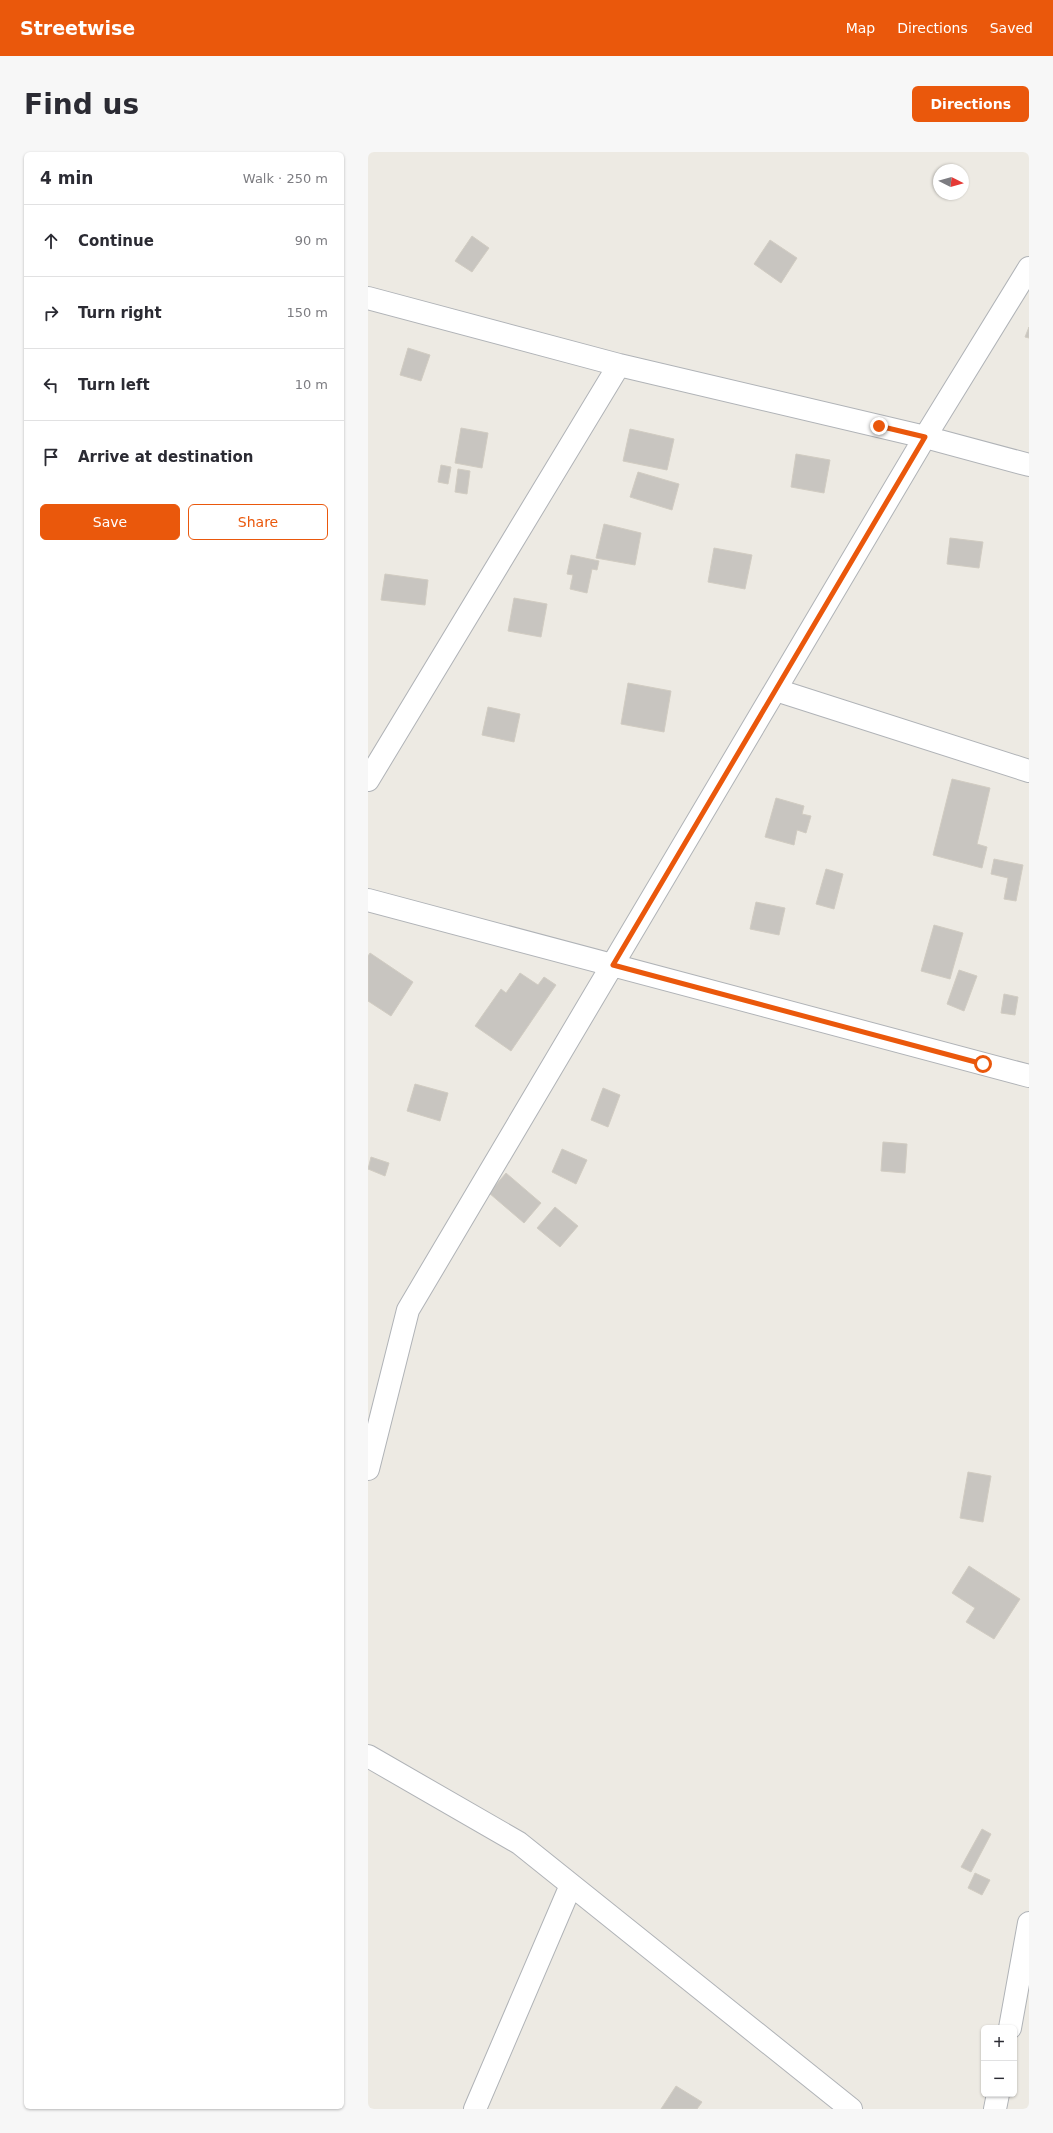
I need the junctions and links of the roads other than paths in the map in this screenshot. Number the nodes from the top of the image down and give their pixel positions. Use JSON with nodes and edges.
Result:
{"nodes":[{"id":1,"x":1029,"y":268,"type":"edge"},
{"id":2,"x":368,"y":298,"type":"edge"},
{"id":3,"x":619,"y":365,"type":"junction"},
{"id":4,"x":925,"y":437,"type":"junction"},
{"id":5,"x":1029,"y":465,"type":"edge"},
{"id":6,"x":776,"y":690,"type":"junction"},
{"id":7,"x":1029,"y":772,"type":"edge"},
{"id":8,"x":368,"y":780,"type":"edge"},
{"id":9,"x":368,"y":900,"type":"edge"},
{"id":10,"x":613,"y":965,"type":"junction"},
{"id":11,"x":1029,"y":1076,"type":"edge"},
{"id":12,"x":368,"y":1469,"type":"edge"},
{"id":13,"x":368,"y":1756,"type":"edge"},
{"id":14,"x":571,"y":1885,"type":"junction"},
{"id":15,"x":1029,"y":1923,"type":"edge"},
{"id":16,"x":1011,"y":2025,"type":"edge"},
{"id":17,"x":997,"y":2097,"type":"edge"},
{"id":18,"x":475,"y":2109,"type":"edge"},
{"id":19,"x":851,"y":2109,"type":"edge"},
{"id":20,"x":995,"y":2109,"type":"edge"}],
"edges":[{"from":1,"to":4,"type":"street"},
{"from":2,"to":3,"type":"street"},
{"from":3,"to":4,"type":"street"},
{"from":3,"to":8,"type":"street"},
{"from":4,"to":5,"type":"street"},
{"from":4,"to":6,"type":"street"},
{"from":6,"to":7,"type":"street"},
{"from":6,"to":10,"type":"street"},
{"from":9,"to":10,"type":"street"},
{"from":10,"to":11,"type":"street"},
{"from":10,"to":12,"type":"street"},
{"from":13,"to":14,"type":"street"},
{"from":14,"to":18,"type":"street"},
{"from":14,"to":19,"type":"street"},
{"from":15,"to":16,"type":"street"},
{"from":17,"to":20,"type":"street"}]}
